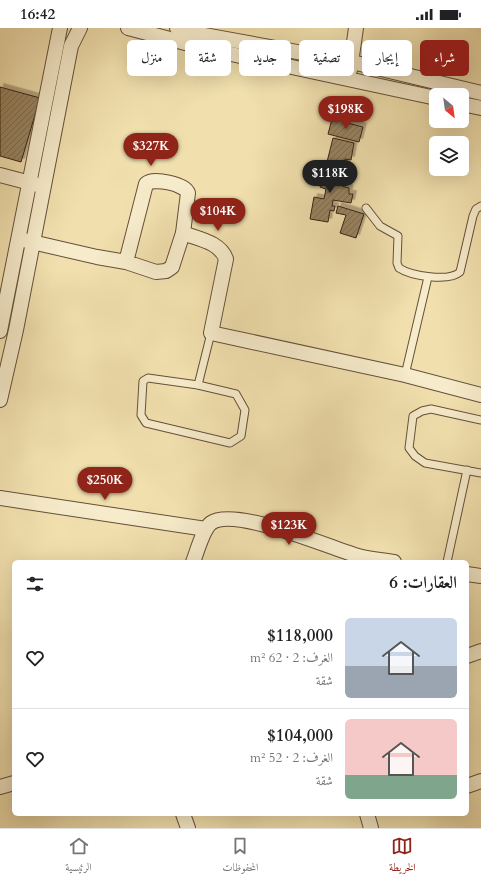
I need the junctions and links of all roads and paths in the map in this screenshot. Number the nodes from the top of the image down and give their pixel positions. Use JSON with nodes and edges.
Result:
{"nodes":[{"id":1,"x":60,"y":28,"type":"edge"},
{"id":2,"x":79,"y":28,"type":"edge"},
{"id":3,"x":128,"y":28,"type":"edge"},
{"id":4,"x":177,"y":28,"type":"edge"},
{"id":5,"x":356,"y":28,"type":"edge"},
{"id":6,"x":354,"y":45,"type":"edge"},
{"id":7,"x":299,"y":52,"type":"edge"},
{"id":8,"x":354,"y":62,"type":"edge"},
{"id":9,"x":349,"y":78,"type":"joint"},
{"id":10,"x":481,"y":93,"type":"edge"},
{"id":11,"x":429,"y":96,"type":"edge"},
{"id":12,"x":469,"y":105,"type":"edge"},
{"id":13,"x":481,"y":108,"type":"edge"},
{"id":14,"x":0,"y":175,"type":"edge"},
{"id":15,"x":36,"y":184,"type":"junction"},
{"id":16,"x":481,"y":206,"type":"edge"},
{"id":17,"x":366,"y":208,"type":"dead end"},
{"id":18,"x":183,"y":233,"type":"junction"},
{"id":19,"x":26,"y":241,"type":"junction"},
{"id":20,"x":126,"y":262,"type":"junction"},
{"id":21,"x":428,"y":277,"type":"junction"},
{"id":22,"x":0,"y":331,"type":"edge"},
{"id":23,"x":211,"y":333,"type":"junction"},
{"id":24,"x":405,"y":375,"type":"junction"},
{"id":25,"x":198,"y":384,"type":"junction"},
{"id":26,"x":481,"y":396,"type":"edge"},
{"id":27,"x":0,"y":400,"type":"edge"},
{"id":28,"x":481,"y":420,"type":"edge"},
{"id":29,"x":467,"y":470,"type":"junction"},
{"id":30,"x":481,"y":473,"type":"edge"},
{"id":31,"x":0,"y":498,"type":"edge"},
{"id":32,"x":206,"y":530,"type":"junction"},
{"id":33,"x":194,"y":560,"type":"edge"},
{"id":34,"x":382,"y":560,"type":"edge"},
{"id":35,"x":447,"y":560,"type":"edge"},
{"id":36,"x":469,"y":574,"type":"edge"},
{"id":37,"x":481,"y":576,"type":"edge"},
{"id":38,"x":481,"y":651,"type":"edge"},
{"id":39,"x":469,"y":655,"type":"edge"},
{"id":40,"x":481,"y":781,"type":"edge"},
{"id":41,"x":12,"y":784,"type":"edge"},
{"id":42,"x":469,"y":785,"type":"edge"},
{"id":43,"x":0,"y":787,"type":"edge"},
{"id":44,"x":184,"y":816,"type":"edge"},
{"id":45,"x":188,"y":828,"type":"edge"}],
"edges":[{"from":1,"to":15,"type":"street"},
{"from":2,"to":15,"type":"street"},
{"from":3,"to":9,"type":"street"},
{"from":4,"to":7,"type":"street"},
{"from":5,"to":6,"type":"street"},
{"from":8,"to":10,"type":"street"},
{"from":9,"to":11,"type":"street"},
{"from":12,"to":13,"type":"street"},
{"from":14,"to":15,"type":"street"},
{"from":15,"to":19,"type":"street"},
{"from":16,"to":21,"type":"lane"},
{"from":17,"to":21,"type":"lane"},
{"from":18,"to":20,"type":"street"},
{"from":18,"to":20,"type":"street"},
{"from":18,"to":23,"type":"street"},
{"from":19,"to":20,"type":"street"},
{"from":19,"to":22,"type":"street"},
{"from":19,"to":27,"type":"street"},
{"from":21,"to":24,"type":"lane"},
{"from":23,"to":24,"type":"street"},
{"from":23,"to":25,"type":"lane"},
{"from":24,"to":26,"type":"street"},
{"from":25,"to":25,"type":"lane"},
{"from":28,"to":29,"type":"lane"},
{"from":29,"to":30,"type":"lane"},
{"from":29,"to":35,"type":"lane"},
{"from":31,"to":32,"type":"street"},
{"from":32,"to":33,"type":"street"},
{"from":32,"to":34,"type":"street"},
{"from":36,"to":37,"type":"street"},
{"from":38,"to":39,"type":"street"},
{"from":40,"to":42,"type":"street"},
{"from":41,"to":43,"type":"street"},
{"from":44,"to":45,"type":"street"}]}
